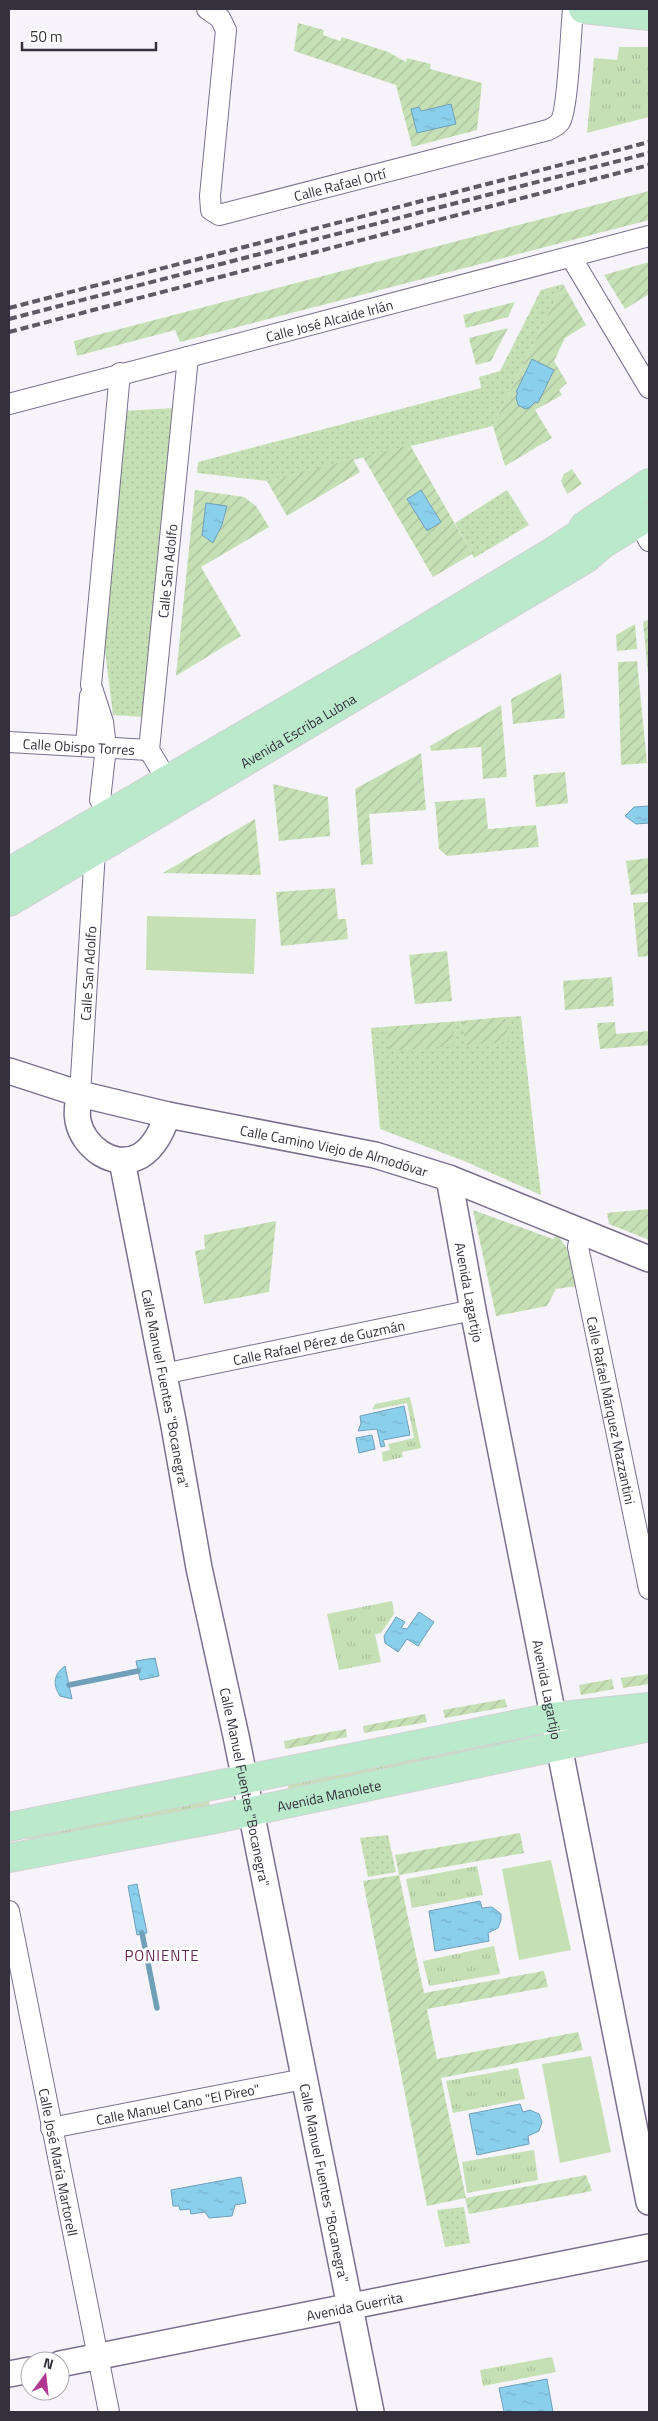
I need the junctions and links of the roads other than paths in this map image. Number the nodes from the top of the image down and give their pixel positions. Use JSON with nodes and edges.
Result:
{"nodes":[{"id":1,"x":207,"y":9,"type":"edge"},
{"id":2,"x":573,"y":9,"type":"edge"},
{"id":3,"x":583,"y":9,"type":"edge"},
{"id":4,"x":649,"y":16,"type":"edge"},
{"id":5,"x":649,"y":236,"type":"edge"},
{"id":6,"x":571,"y":257,"type":"junction"},
{"id":7,"x":188,"y":357,"type":"junction"},
{"id":8,"x":120,"y":374,"type":"junction"},
{"id":9,"x":649,"y":388,"type":"edge"},
{"id":10,"x":9,"y":409,"type":"edge"},
{"id":11,"x":649,"y":483,"type":"edge"},
{"id":12,"x":649,"y":498,"type":"edge"},
{"id":13,"x":648,"y":529,"type":"edge"},
{"id":14,"x":584,"y":545,"type":"junction"},
{"id":15,"x":91,"y":685,"type":"junction"},
{"id":16,"x":9,"y":742,"type":"edge"},
{"id":17,"x":86,"y":746,"type":"junction"},
{"id":18,"x":106,"y":748,"type":"junction"},
{"id":19,"x":149,"y":750,"type":"junction"},
{"id":20,"x":166,"y":780,"type":"junction"},
{"id":21,"x":109,"y":813,"type":"junction"},
{"id":22,"x":141,"y":824,"type":"junction"},
{"id":23,"x":95,"y":851,"type":"junction"},
{"id":24,"x":9,"y":872,"type":"edge"},
{"id":25,"x":9,"y":902,"type":"edge"},
{"id":26,"x":9,"y":1071,"type":"edge"},
{"id":27,"x":80,"y":1094,"type":"junction"},
{"id":28,"x":168,"y":1115,"type":"junction"},
{"id":29,"x":122,"y":1161,"type":"junction"},
{"id":30,"x":449,"y":1178,"type":"junction"},
{"id":31,"x":581,"y":1232,"type":"junction"},
{"id":32,"x":649,"y":1259,"type":"edge"},
{"id":33,"x":473,"y":1310,"type":"junction"},
{"id":34,"x":164,"y":1374,"type":"junction"},
{"id":35,"x":649,"y":1589,"type":"edge"},
{"id":36,"x":649,"y":1707,"type":"edge"},
{"id":37,"x":553,"y":1717,"type":"junction"},
{"id":38,"x":649,"y":1727,"type":"edge"},
{"id":39,"x":561,"y":1747,"type":"junction"},
{"id":40,"x":244,"y":1779,"type":"junction"},
{"id":41,"x":251,"y":1811,"type":"junction"},
{"id":42,"x":9,"y":1828,"type":"edge"},
{"id":43,"x":9,"y":1858,"type":"edge"},
{"id":44,"x":9,"y":1911,"type":"edge"},
{"id":45,"x":304,"y":2079,"type":"junction"},
{"id":46,"x":51,"y":2128,"type":"junction"},
{"id":47,"x":649,"y":2202,"type":"edge"},
{"id":48,"x":649,"y":2247,"type":"edge"},
{"id":49,"x":350,"y":2306,"type":"junction"},
{"id":50,"x":98,"y":2356,"type":"junction"},
{"id":51,"x":70,"y":2362,"type":"edge"},
{"id":52,"x":109,"y":2412,"type":"edge"},
{"id":53,"x":371,"y":2412,"type":"edge"}],
"edges":[{"from":1,"to":2,"type":"street","name":"Calle Rafael Ortí"},
{"from":3,"to":4,"type":"main road"},
{"from":5,"to":6,"type":"street","name":"Calle José Alcaide Irlán"},
{"from":6,"to":7,"type":"street","name":"Calle José Alcaide Irlán"},
{"from":6,"to":9,"type":"street"},
{"from":7,"to":8,"type":"street","name":"Calle José Alcaide Irlán"},
{"from":7,"to":19,"type":"street","name":"Calle San Adolfo"},
{"from":8,"to":10,"type":"street","name":"Calle José Alcaide Irlán"},
{"from":8,"to":15,"type":"street"},
{"from":11,"to":14,"type":"main road","name":"Avenida Escriba Lubna"},
{"from":12,"to":14,"type":"main road","name":"Avenida Escriba Lubna"},
{"from":13,"to":14,"type":"main road","name":"Avenida Escriba Lubna"},
{"from":14,"to":20,"type":"main road","name":"Avenida Escriba Lubna"},
{"from":14,"to":22,"type":"main road","name":"Avenida Escriba Lubna"},
{"from":15,"to":17,"type":"street"},
{"from":15,"to":18,"type":"street"},
{"from":16,"to":17,"type":"street","name":"Calle Obispo Torres"},
{"from":17,"to":18,"type":"street","name":"Calle Obispo Torres"},
{"from":18,"to":19,"type":"street","name":"Calle Obispo Torres"},
{"from":18,"to":21,"type":"street"},
{"from":19,"to":20,"type":"street"},
{"from":20,"to":21,"type":"main road","name":"Avenida Escriba Lubna"},
{"from":21,"to":22,"type":"street"},
{"from":21,"to":24,"type":"main road","name":"Avenida Escriba Lubna"},
{"from":22,"to":23,"type":"main road","name":"Avenida Escriba Lubna"},
{"from":23,"to":25,"type":"main road","name":"Avenida Escriba Lubna"},
{"from":23,"to":27,"type":"street","name":"Calle San Adolfo"},
{"from":26,"to":27,"type":"street","name":"Calle Camino Viejo de Almodóvar"},
{"from":27,"to":28,"type":"street","name":"Calle Camino Viejo de Almodóvar"},
{"from":27,"to":29,"type":"street"},
{"from":28,"to":29,"type":"street"},
{"from":28,"to":30,"type":"street","name":"Calle Camino Viejo de Almodóvar"},
{"from":29,"to":34,"type":"street","name":"Calle Manuel Fuentes \"Bocanegra\""},
{"from":30,"to":31,"type":"street","name":"Calle Camino Viejo de Almodóvar"},
{"from":30,"to":33,"type":"street","name":"Avenida Lagartijo"},
{"from":31,"to":32,"type":"street","name":"Calle Camino Viejo de Almodóvar"},
{"from":31,"to":35,"type":"street","name":"Calle Rafael Márquez Mazzantini"},
{"from":33,"to":34,"type":"street","name":"Calle Rafael Pérez de Guzmán"},
{"from":33,"to":37,"type":"street","name":"Avenida Lagartijo"},
{"from":34,"to":40,"type":"street","name":"Calle Manuel Fuentes \"Bocanegra\""},
{"from":36,"to":37,"type":"main road"},
{"from":37,"to":39,"type":"street","name":"Avenida Lagartijo"},
{"from":37,"to":40,"type":"main road"},
{"from":38,"to":39,"type":"main road","name":"Avenida Manolete"},
{"from":39,"to":41,"type":"main road","name":"Avenida Manolete"},
{"from":39,"to":47,"type":"street","name":"Avenida Lagartijo"},
{"from":40,"to":41,"type":"street","name":"Calle Manuel Fuentes \"Bocanegra\""},
{"from":40,"to":42,"type":"main road"},
{"from":41,"to":43,"type":"main road","name":"Avenida Manolete"},
{"from":41,"to":45,"type":"street","name":"Calle Manuel Fuentes \"Bocanegra\""},
{"from":44,"to":46,"type":"street","name":"Calle José María Martorell"},
{"from":45,"to":46,"type":"street","name":"Calle Manuel Cano \"El Pireo\""},
{"from":45,"to":49,"type":"street","name":"Calle Manuel Fuentes \"Bocanegra\""},
{"from":46,"to":50,"type":"street","name":"Calle José María Martorell"},
{"from":48,"to":49,"type":"street","name":"Avenida Guerrita"},
{"from":49,"to":50,"type":"street","name":"Avenida Guerrita"},
{"from":49,"to":53,"type":"street","name":"Calle Manuel Fuentes \"Bocanegra\""},
{"from":50,"to":51,"type":"street","name":"Avenida Guerrita"},
{"from":50,"to":52,"type":"street","name":"Calle José María Martorell"}]}
